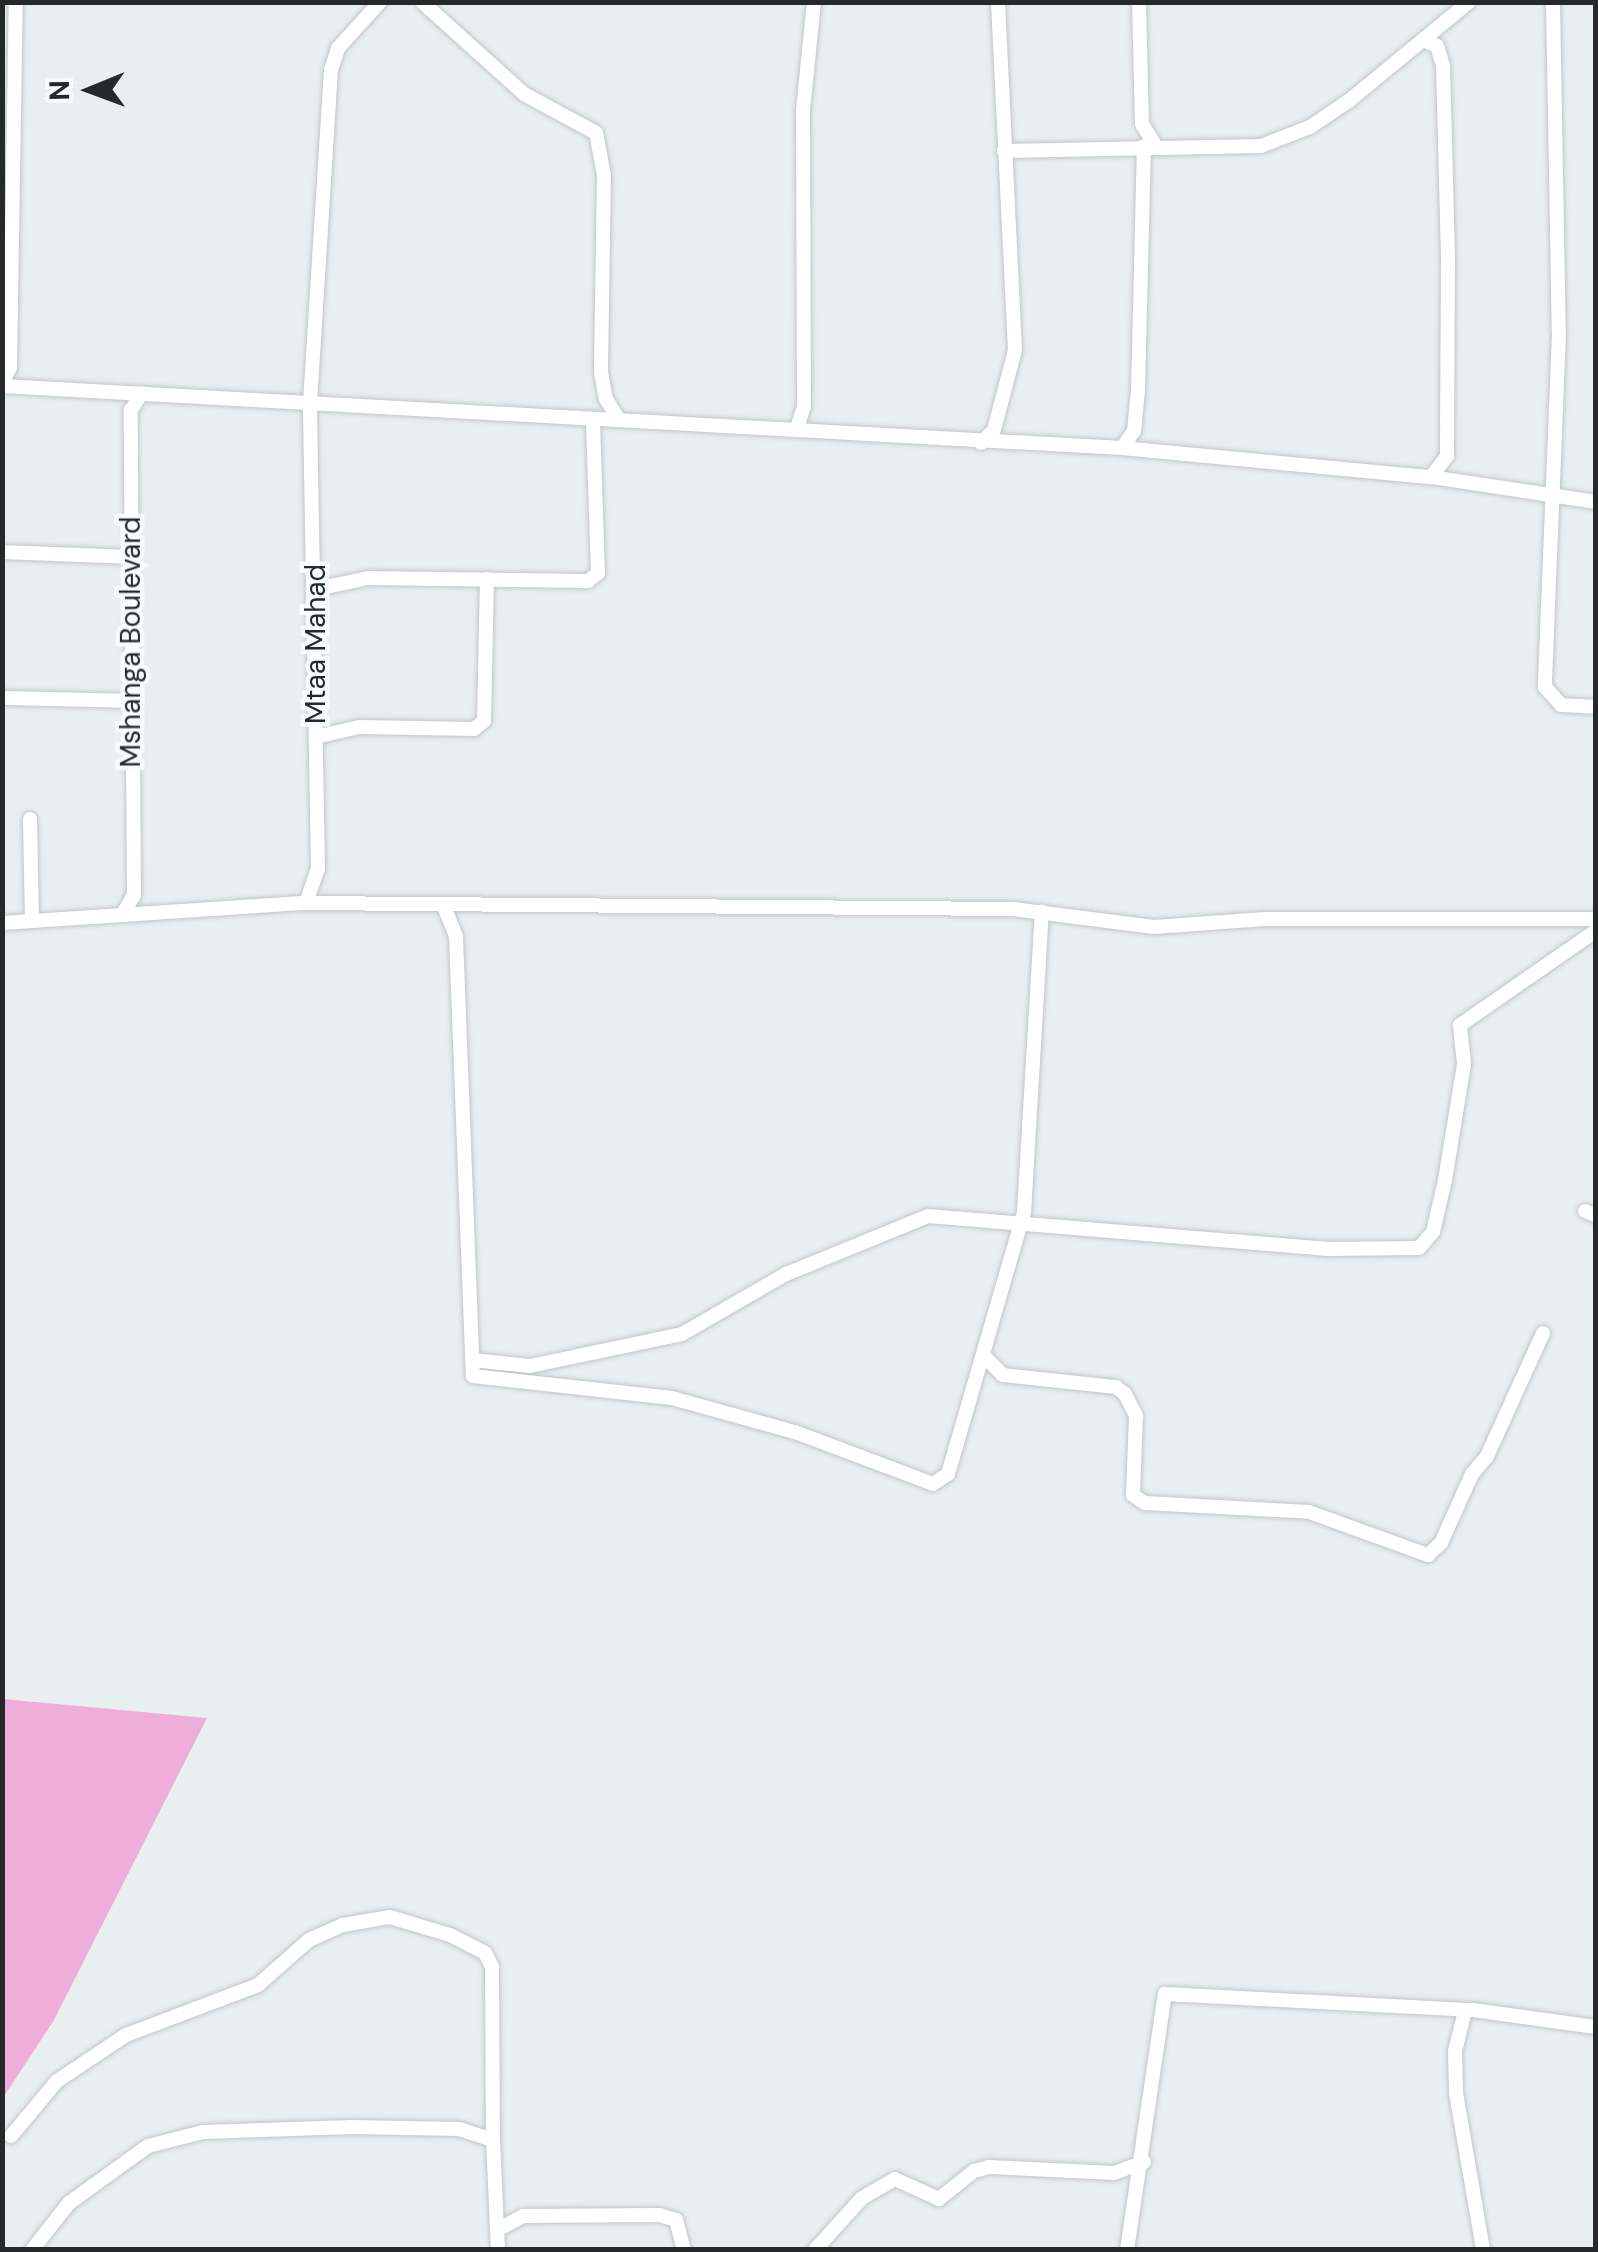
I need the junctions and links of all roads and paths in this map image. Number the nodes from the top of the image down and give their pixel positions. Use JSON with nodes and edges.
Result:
{"nodes":[{"id":1,"x":16,"y":2,"type":"edge"},
{"id":2,"x":380,"y":2,"type":"edge"},
{"id":3,"x":422,"y":2,"type":"edge"},
{"id":4,"x":814,"y":2,"type":"edge"},
{"id":5,"x":998,"y":2,"type":"edge"},
{"id":6,"x":1138,"y":2,"type":"edge"},
{"id":7,"x":1469,"y":2,"type":"edge"},
{"id":8,"x":1553,"y":2,"type":"edge"},
{"id":9,"x":1424,"y":40,"type":"junction"},
{"id":10,"x":1150,"y":146,"type":"junction"},
{"id":11,"x":1004,"y":151,"type":"junction"},
{"id":12,"x":2,"y":385,"type":"edge"},
{"id":13,"x":116,"y":392,"type":"junction"},
{"id":14,"x":142,"y":393,"type":"junction"},
{"id":15,"x":606,"y":399,"type":"junction"},
{"id":16,"x":310,"y":403,"type":"junction"},
{"id":17,"x":131,"y":410,"type":"junction"},
{"id":18,"x":803,"y":412,"type":"junction"},
{"id":19,"x":592,"y":420,"type":"junction"},
{"id":20,"x":620,"y":420,"type":"junction"},
{"id":21,"x":797,"y":428,"type":"junction"},
{"id":22,"x":816,"y":431,"type":"junction"},
{"id":23,"x":998,"y":437,"type":"junction"},
{"id":24,"x":1122,"y":448,"type":"junction"},
{"id":25,"x":1448,"y":456,"type":"junction"},
{"id":26,"x":1431,"y":478,"type":"junction"},
{"id":27,"x":1463,"y":482,"type":"junction"},
{"id":28,"x":1554,"y":493,"type":"junction"},
{"id":29,"x":1596,"y":502,"type":"edge"},
{"id":30,"x":2,"y":552,"type":"edge"},
{"id":31,"x":132,"y":557,"type":"junction"},
{"id":32,"x":487,"y":579,"type":"junction"},
{"id":33,"x":317,"y":589,"type":"junction"},
{"id":34,"x":2,"y":698,"type":"edge"},
{"id":35,"x":130,"y":701,"type":"junction"},
{"id":36,"x":1596,"y":707,"type":"edge"},
{"id":37,"x":316,"y":737,"type":"junction"},
{"id":38,"x":30,"y":819,"type":"dead end"},
{"id":39,"x":316,"y":886,"type":"junction"},
{"id":40,"x":134,"y":895,"type":"junction"},
{"id":41,"x":306,"y":903,"type":"junction"},
{"id":42,"x":333,"y":903,"type":"junction"},
{"id":43,"x":444,"y":904,"type":"junction"},
{"id":44,"x":124,"y":912,"type":"junction"},
{"id":45,"x":155,"y":912,"type":"junction"},
{"id":46,"x":1042,"y":912,"type":"junction"},
{"id":47,"x":1596,"y":919,"type":"edge"},
{"id":48,"x":32,"y":920,"type":"junction"},
{"id":49,"x":2,"y":923,"type":"edge"},
{"id":50,"x":1596,"y":931,"type":"edge"},
{"id":51,"x":1003,"y":1223,"type":"junction"},
{"id":52,"x":1020,"y":1228,"type":"junction"},
{"id":53,"x":1016,"y":1244,"type":"junction"},
{"id":54,"x":1544,"y":1332,"type":"dead end"},
{"id":55,"x":985,"y":1357,"type":"junction"},
{"id":56,"x":472,"y":1360,"type":"junction"},
{"id":57,"x":1003,"y":1375,"type":"junction"},
{"id":58,"x":976,"y":1384,"type":"junction"},
{"id":59,"x":1465,"y":2011,"type":"junction"},
{"id":60,"x":1596,"y":2027,"type":"edge"},
{"id":61,"x":11,"y":2136,"type":"dead end"},
{"id":62,"x":493,"y":2140,"type":"junction"},
{"id":63,"x":1144,"y":2162,"type":"junction"},
{"id":64,"x":498,"y":2230,"type":"junction"},
{"id":65,"x":32,"y":2250,"type":"edge"},
{"id":66,"x":498,"y":2250,"type":"edge"},
{"id":67,"x":684,"y":2250,"type":"edge"},
{"id":68,"x":816,"y":2250,"type":"edge"},
{"id":69,"x":1128,"y":2250,"type":"edge"},
{"id":70,"x":1483,"y":2250,"type":"edge"}],
"edges":[{"from":1,"to":12,"type":"street"},
{"from":2,"to":16,"type":"street","name":"Mtaa Mahad"},
{"from":3,"to":15,"type":"street"},
{"from":4,"to":18,"type":"street"},
{"from":5,"to":11,"type":"street"},
{"from":6,"to":10,"type":"street"},
{"from":7,"to":9,"type":"street"},
{"from":8,"to":28,"type":"street"},
{"from":9,"to":10,"type":"street"},
{"from":9,"to":25,"type":"street"},
{"from":10,"to":11,"type":"street"},
{"from":10,"to":24,"type":"street"},
{"from":11,"to":23,"type":"street"},
{"from":12,"to":13,"type":"street"},
{"from":13,"to":14,"type":"street"},
{"from":13,"to":17,"type":"street"},
{"from":14,"to":16,"type":"street"},
{"from":14,"to":17,"type":"street"},
{"from":15,"to":19,"type":"street"},
{"from":15,"to":20,"type":"street"},
{"from":16,"to":19,"type":"street"},
{"from":16,"to":33,"type":"street","name":"Mtaa Mahad"},
{"from":17,"to":31,"type":"street","name":"Mshanga Boulevard"},
{"from":18,"to":21,"type":"street"},
{"from":18,"to":22,"type":"street"},
{"from":19,"to":20,"type":"street"},
{"from":19,"to":32,"type":"street"},
{"from":20,"to":21,"type":"street"},
{"from":21,"to":22,"type":"street"},
{"from":22,"to":23,"type":"street"},
{"from":23,"to":24,"type":"street"},
{"from":24,"to":26,"type":"street"},
{"from":25,"to":26,"type":"street"},
{"from":25,"to":27,"type":"street"},
{"from":26,"to":27,"type":"street"},
{"from":27,"to":28,"type":"street"},
{"from":28,"to":29,"type":"street"},
{"from":28,"to":36,"type":"street"},
{"from":30,"to":31,"type":"street"},
{"from":31,"to":35,"type":"street","name":"Mshanga Boulevard"},
{"from":32,"to":33,"type":"street"},
{"from":32,"to":37,"type":"street"},
{"from":33,"to":37,"type":"street","name":"Mtaa Mahad"},
{"from":34,"to":35,"type":"street"},
{"from":35,"to":40,"type":"street","name":"Mshanga Boulevard"},
{"from":37,"to":39,"type":"street","name":"Mtaa Mahad"},
{"from":38,"to":48,"type":"street"},
{"from":39,"to":41,"type":"street"},
{"from":39,"to":42,"type":"street"},
{"from":40,"to":44,"type":"street"},
{"from":40,"to":45,"type":"street"},
{"from":41,"to":42,"type":"street"},
{"from":41,"to":45,"type":"street"},
{"from":42,"to":43,"type":"street"},
{"from":43,"to":46,"type":"street"},
{"from":43,"to":56,"type":"street"},
{"from":44,"to":45,"type":"street"},
{"from":44,"to":48,"type":"street"},
{"from":46,"to":47,"type":"street"},
{"from":46,"to":52,"type":"street"},
{"from":48,"to":49,"type":"street"},
{"from":50,"to":52,"type":"street"},
{"from":51,"to":52,"type":"street"},
{"from":51,"to":53,"type":"street"},
{"from":51,"to":56,"type":"street"},
{"from":52,"to":53,"type":"street"},
{"from":53,"to":55,"type":"street"},
{"from":54,"to":57,"type":"street"},
{"from":55,"to":57,"type":"street"},
{"from":55,"to":58,"type":"street"},
{"from":56,"to":58,"type":"street"},
{"from":57,"to":58,"type":"street"},
{"from":59,"to":60,"type":"street"},
{"from":59,"to":63,"type":"street"},
{"from":59,"to":70,"type":"street"},
{"from":61,"to":62,"type":"street"},
{"from":62,"to":64,"type":"street"},
{"from":62,"to":65,"type":"street"},
{"from":63,"to":68,"type":"street"},
{"from":63,"to":69,"type":"street"},
{"from":64,"to":66,"type":"street"},
{"from":64,"to":67,"type":"street"}]}
